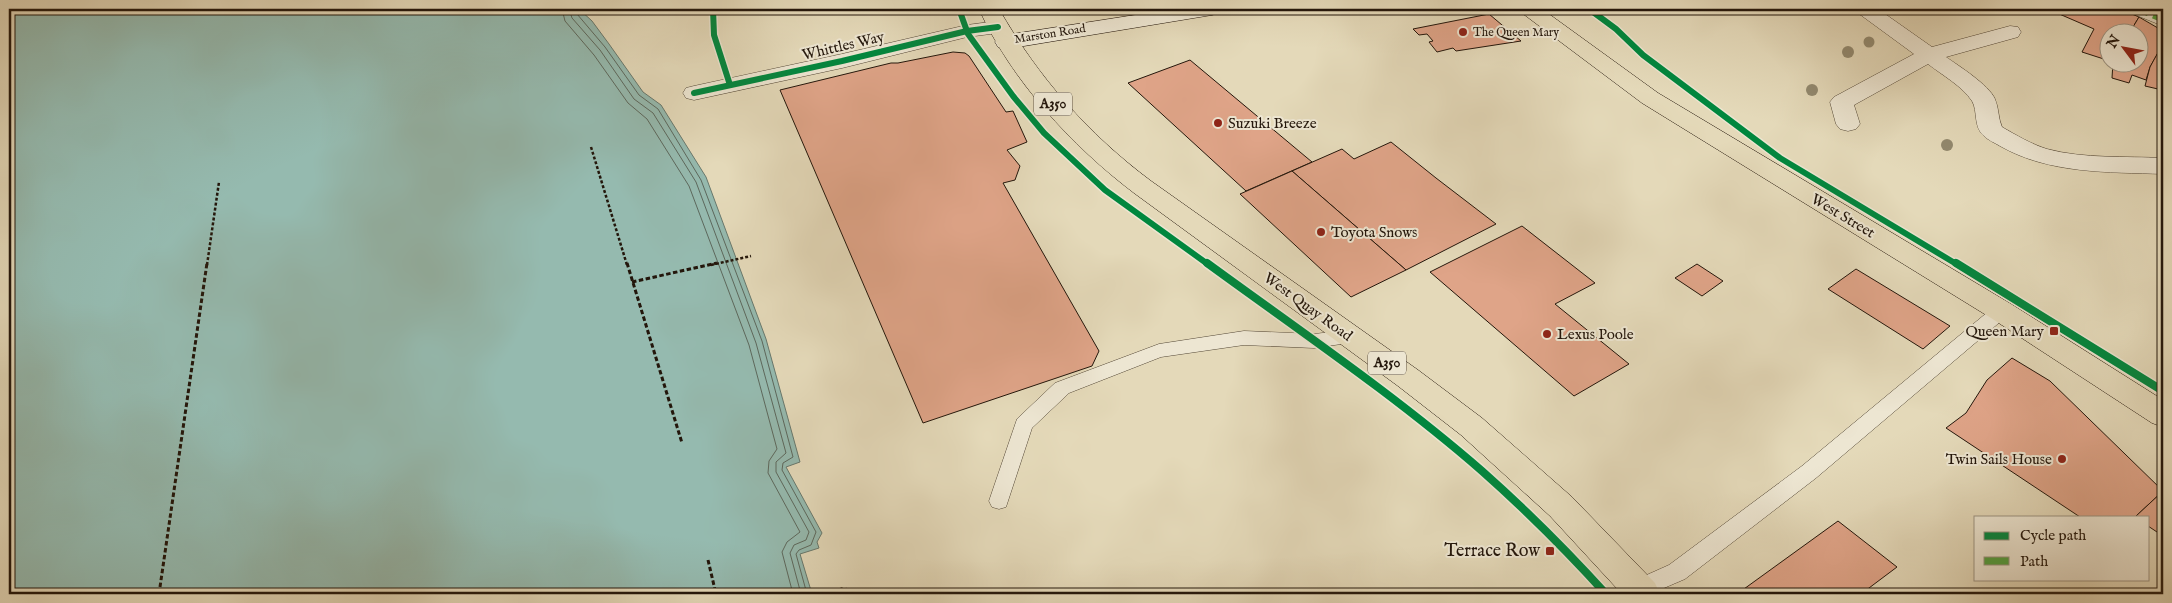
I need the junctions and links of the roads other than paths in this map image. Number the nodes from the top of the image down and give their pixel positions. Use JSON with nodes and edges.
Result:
{"nodes":[{"id":1,"x":1212,"y":9,"type":"edge"},
{"id":2,"x":1529,"y":9,"type":"edge"},
{"id":3,"x":1865,"y":9,"type":"edge"},
{"id":4,"x":2138,"y":9,"type":"edge"},
{"id":5,"x":2163,"y":20,"type":"edge"},
{"id":6,"x":998,"y":26,"type":"edge"},
{"id":7,"x":2010,"y":32,"type":"dead end"},
{"id":8,"x":1929,"y":55,"type":"junction"},
{"id":9,"x":694,"y":93,"type":"dead end"},
{"id":10,"x":1848,"y":124,"type":"dead end"},
{"id":11,"x":2163,"y":166,"type":"edge"},
{"id":12,"x":2001,"y":311,"type":"junction"},
{"id":13,"x":1349,"y":337,"type":"junction"},
{"id":14,"x":2163,"y":415,"type":"edge"},
{"id":15,"x":999,"y":501,"type":"dead end"},
{"id":16,"x":1641,"y":591,"type":"edge"}],
"edges":[{"from":1,"to":6,"type":"street","name":"Marston Road"},
{"from":2,"to":12,"type":"highway","name":"West Street"},
{"from":3,"to":8,"type":"street"},
{"from":4,"to":5,"type":"street"},
{"from":6,"to":9,"type":"street","name":"Whittles Way"},
{"from":6,"to":13,"type":"highway","name":"West Quay Road","number":"A350"},
{"from":7,"to":8,"type":"street"},
{"from":8,"to":10,"type":"street"},
{"from":8,"to":11,"type":"street"},
{"from":12,"to":14,"type":"highway","name":"West Street"},
{"from":12,"to":16,"type":"lane"},
{"from":13,"to":15,"type":"lane"},
{"from":13,"to":16,"type":"highway","name":"West Quay Road","number":"A350"}]}
